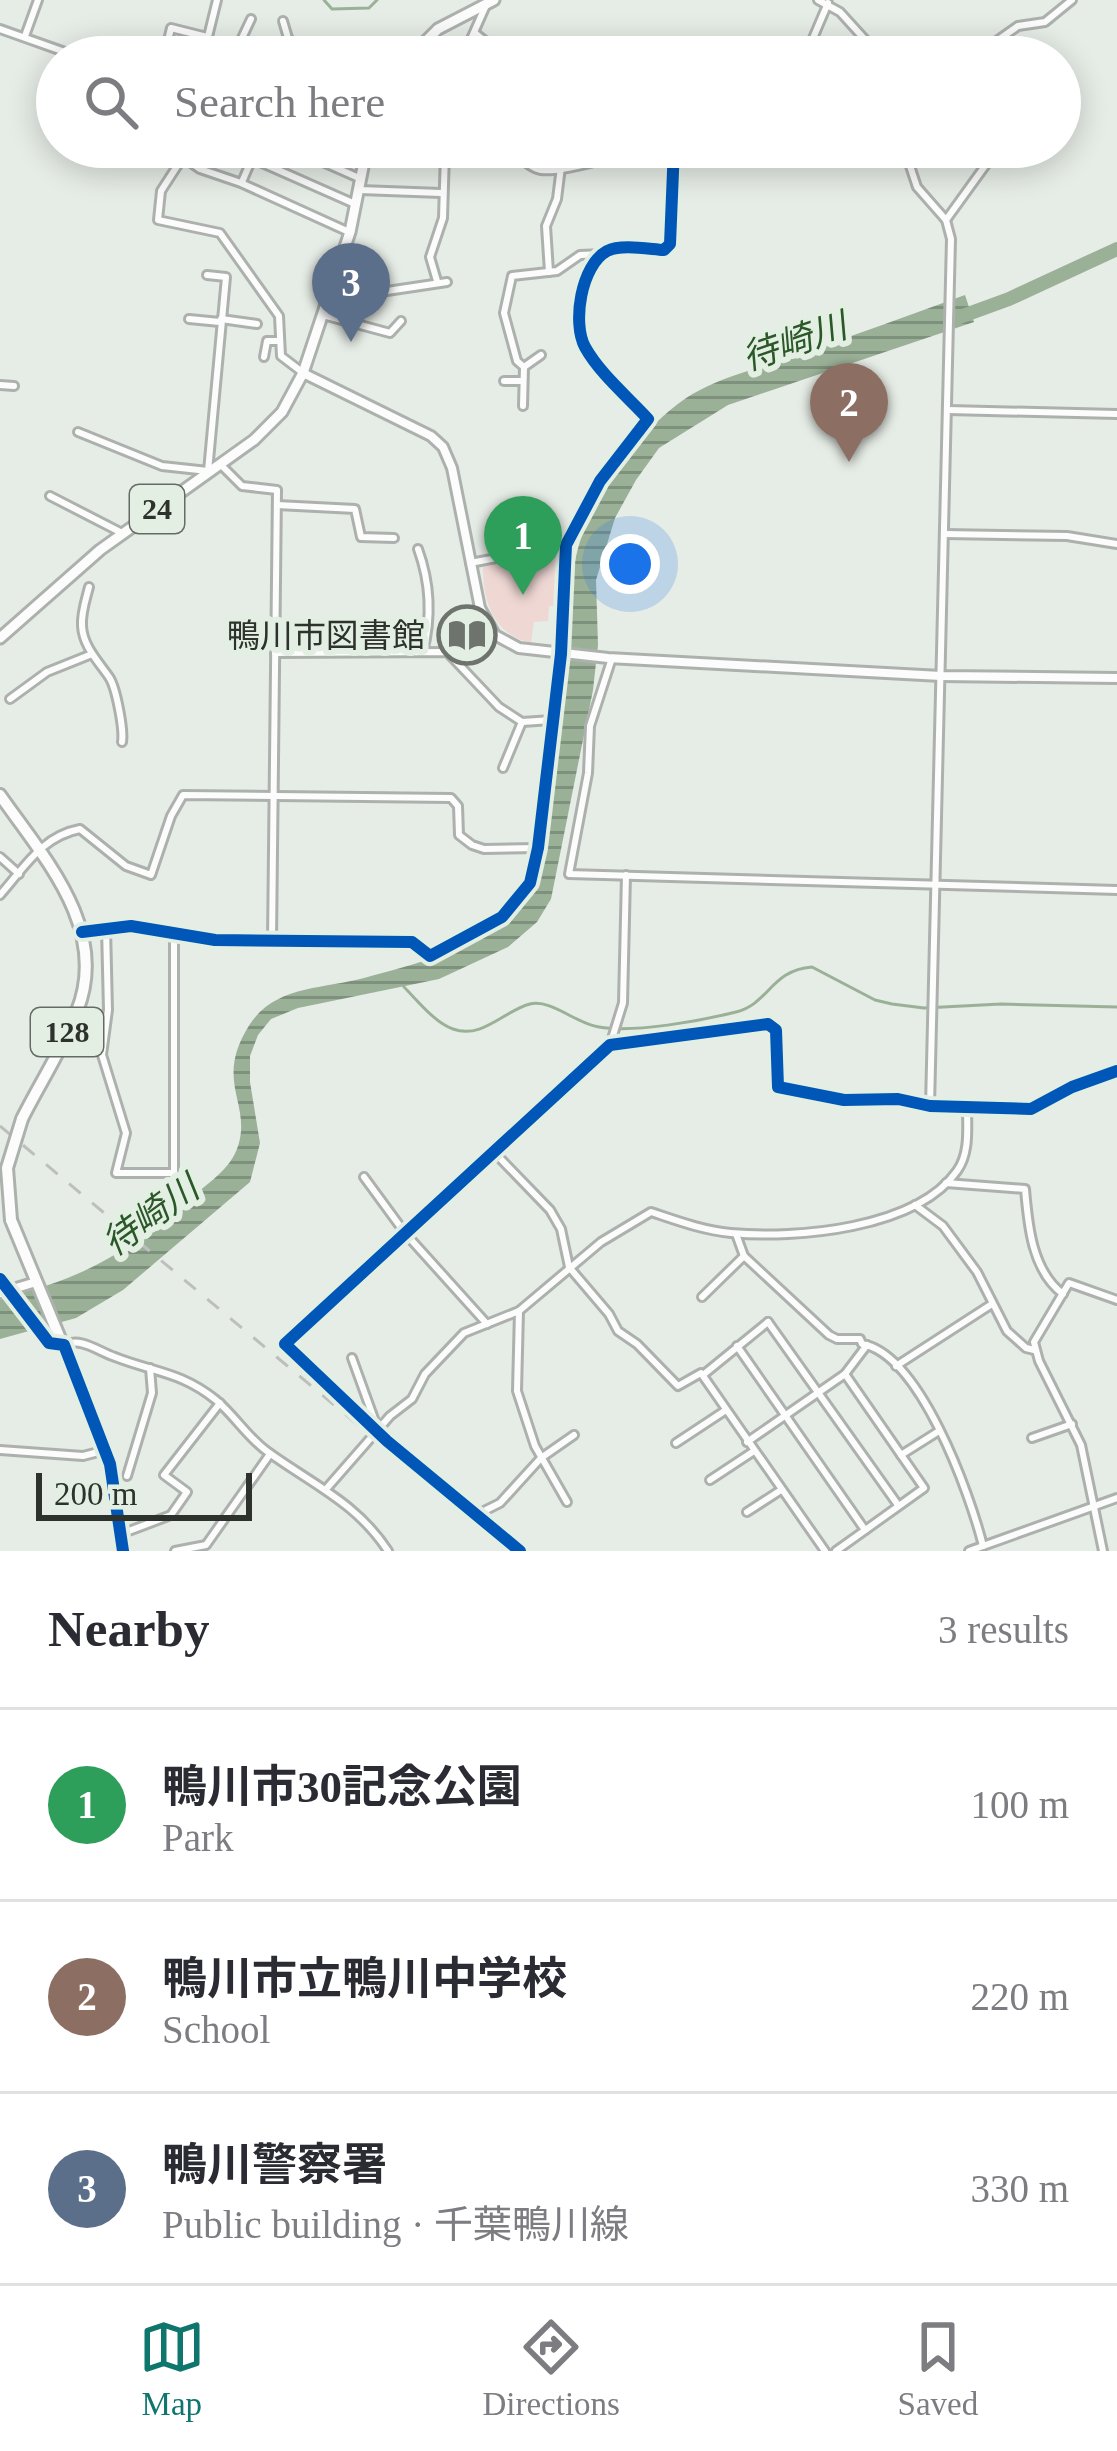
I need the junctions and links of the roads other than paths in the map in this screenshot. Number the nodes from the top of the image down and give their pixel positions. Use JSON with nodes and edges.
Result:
{"nodes":[{"id":1,"x":38,"y":0,"type":"edge"},
{"id":2,"x":217,"y":0,"type":"edge"},
{"id":3,"x":818,"y":0,"type":"edge"},
{"id":4,"x":1072,"y":0,"type":"edge"},
{"id":5,"x":490,"y":1,"type":"edge"},
{"id":6,"x":828,"y":3,"type":"junction"},
{"id":7,"x":251,"y":19,"type":"dead end"},
{"id":8,"x":284,"y":21,"type":"dead end"},
{"id":9,"x":0,"y":28,"type":"edge"},
{"id":10,"x":475,"y":33,"type":"junction"},
{"id":11,"x":169,"y":36,"type":"edge"},
{"id":12,"x":204,"y":36,"type":"edge"},
{"id":13,"x":208,"y":36,"type":"edge"},
{"id":14,"x":243,"y":36,"type":"edge"},
{"id":15,"x":288,"y":36,"type":"edge"},
{"id":16,"x":431,"y":36,"type":"edge"},
{"id":17,"x":474,"y":36,"type":"edge"},
{"id":18,"x":479,"y":36,"type":"edge"},
{"id":19,"x":814,"y":36,"type":"edge"},
{"id":20,"x":861,"y":36,"type":"edge"},
{"id":21,"x":1004,"y":36,"type":"edge"},
{"id":22,"x":25,"y":38,"type":"junction"},
{"id":23,"x":36,"y":42,"type":"edge"},
{"id":24,"x":174,"y":168,"type":"edge"},
{"id":25,"x":199,"y":168,"type":"edge"},
{"id":26,"x":248,"y":168,"type":"edge"},
{"id":27,"x":273,"y":168,"type":"edge"},
{"id":28,"x":329,"y":168,"type":"edge"},
{"id":29,"x":364,"y":168,"type":"edge"},
{"id":30,"x":444,"y":168,"type":"edge"},
{"id":31,"x":561,"y":168,"type":"edge"},
{"id":32,"x":673,"y":168,"type":"edge"},
{"id":33,"x":911,"y":168,"type":"edge"},
{"id":34,"x":984,"y":168,"type":"edge"},
{"id":35,"x":242,"y":183,"type":"junction"},
{"id":36,"x":361,"y":185,"type":"junction"},
{"id":37,"x":442,"y":193,"type":"junction"},
{"id":38,"x":357,"y":205,"type":"junction"},
{"id":39,"x":946,"y":220,"type":"junction"},
{"id":40,"x":350,"y":232,"type":"junction"},
{"id":41,"x":603,"y":254,"type":"junction"},
{"id":42,"x":340,"y":260,"type":"junction"},
{"id":43,"x":549,"y":272,"type":"junction"},
{"id":44,"x":207,"y":275,"type":"dead end"},
{"id":45,"x":437,"y":281,"type":"junction"},
{"id":46,"x":447,"y":282,"type":"dead end"},
{"id":47,"x":322,"y":315,"type":"junction"},
{"id":48,"x":189,"y":319,"type":"dead end"},
{"id":49,"x":221,"y":321,"type":"junction"},
{"id":50,"x":401,"y":321,"type":"dead end"},
{"id":51,"x":256,"y":324,"type":"dead end"},
{"id":52,"x":507,"y":326,"type":"junction"},
{"id":53,"x":523,"y":326,"type":"dead end"},
{"id":54,"x":280,"y":341,"type":"junction"},
{"id":55,"x":541,"y":355,"type":"dead end"},
{"id":56,"x":265,"y":357,"type":"dead end"},
{"id":57,"x":524,"y":367,"type":"junction"},
{"id":58,"x":303,"y":373,"type":"junction"},
{"id":59,"x":503,"y":381,"type":"dead end"},
{"id":60,"x":523,"y":381,"type":"junction"},
{"id":61,"x":0,"y":385,"type":"edge"},
{"id":62,"x":14,"y":386,"type":"dead end"},
{"id":63,"x":523,"y":406,"type":"dead end"},
{"id":64,"x":948,"y":410,"type":"junction"},
{"id":65,"x":1117,"y":415,"type":"edge"},
{"id":66,"x":78,"y":432,"type":"dead end"},
{"id":67,"x":220,"y":463,"type":"junction"},
{"id":68,"x":208,"y":471,"type":"junction"},
{"id":69,"x":50,"y":496,"type":"dead end"},
{"id":70,"x":277,"y":506,"type":"junction"},
{"id":71,"x":123,"y":533,"type":"junction"},
{"id":72,"x":944,"y":534,"type":"junction"},
{"id":73,"x":394,"y":538,"type":"dead end"},
{"id":74,"x":1117,"y":544,"type":"edge"},
{"id":75,"x":566,"y":545,"type":"junction"},
{"id":76,"x":418,"y":549,"type":"dead end"},
{"id":77,"x":470,"y":563,"type":"junction"},
{"id":78,"x":89,"y":586,"type":"dead end"},
{"id":79,"x":0,"y":638,"type":"edge"},
{"id":80,"x":424,"y":652,"type":"junction"},
{"id":81,"x":275,"y":653,"type":"junction"},
{"id":82,"x":92,"y":654,"type":"junction"},
{"id":83,"x":562,"y":654,"type":"junction"},
{"id":84,"x":610,"y":658,"type":"junction"},
{"id":85,"x":941,"y":676,"type":"junction"},
{"id":86,"x":1117,"y":678,"type":"edge"},
{"id":87,"x":10,"y":699,"type":"dead end"},
{"id":88,"x":552,"y":720,"type":"junction"},
{"id":89,"x":522,"y":722,"type":"junction"},
{"id":90,"x":122,"y":742,"type":"dead end"},
{"id":91,"x":503,"y":768,"type":"dead end"},
{"id":92,"x":0,"y":795,"type":"edge"},
{"id":93,"x":274,"y":797,"type":"junction"},
{"id":94,"x":538,"y":848,"type":"junction"},
{"id":95,"x":38,"y":850,"type":"junction"},
{"id":96,"x":0,"y":857,"type":"edge"},
{"id":97,"x":19,"y":874,"type":"junction"},
{"id":98,"x":626,"y":875,"type":"junction"},
{"id":99,"x":933,"y":885,"type":"junction"},
{"id":100,"x":1117,"y":890,"type":"edge"},
{"id":101,"x":0,"y":895,"type":"edge"},
{"id":102,"x":106,"y":928,"type":"junction"},
{"id":103,"x":82,"y":932,"type":"junction"},
{"id":104,"x":174,"y":932,"type":"junction"},
{"id":105,"x":272,"y":941,"type":"junction"},
{"id":106,"x":610,"y":1041,"type":"junction"},
{"id":107,"x":1117,"y":1071,"type":"edge"},
{"id":108,"x":930,"y":1106,"type":"junction"},
{"id":109,"x":967,"y":1108,"type":"junction"},
{"id":110,"x":492,"y":1150,"type":"junction"},
{"id":111,"x":364,"y":1177,"type":"dead end"},
{"id":112,"x":944,"y":1183,"type":"junction"},
{"id":113,"x":915,"y":1205,"type":"junction"},
{"id":114,"x":404,"y":1232,"type":"junction"},
{"id":115,"x":736,"y":1234,"type":"junction"},
{"id":116,"x":744,"y":1256,"type":"junction"},
{"id":117,"x":569,"y":1268,"type":"junction"},
{"id":118,"x":0,"y":1279,"type":"edge"},
{"id":119,"x":37,"y":1285,"type":"junction"},
{"id":120,"x":7,"y":1293,"type":"edge"},
{"id":121,"x":1063,"y":1294,"type":"junction"},
{"id":122,"x":702,"y":1297,"type":"dead end"},
{"id":123,"x":1117,"y":1300,"type":"edge"},
{"id":124,"x":992,"y":1304,"type":"junction"},
{"id":125,"x":518,"y":1311,"type":"junction"},
{"id":126,"x":488,"y":1324,"type":"junction"},
{"id":127,"x":64,"y":1345,"type":"junction"},
{"id":128,"x":867,"y":1345,"type":"junction"},
{"id":129,"x":737,"y":1346,"type":"junction"},
{"id":130,"x":1034,"y":1350,"type":"junction"},
{"id":131,"x":352,"y":1358,"type":"dead end"},
{"id":132,"x":896,"y":1366,"type":"junction"},
{"id":133,"x":150,"y":1368,"type":"junction"},
{"id":134,"x":844,"y":1374,"type":"junction"},
{"id":135,"x":703,"y":1375,"type":"junction"},
{"id":136,"x":817,"y":1393,"type":"junction"},
{"id":137,"x":220,"y":1403,"type":"junction"},
{"id":138,"x":726,"y":1410,"type":"junction"},
{"id":139,"x":784,"y":1416,"type":"junction"},
{"id":140,"x":1072,"y":1424,"type":"junction"},
{"id":141,"x":378,"y":1430,"type":"junction"},
{"id":142,"x":940,"y":1431,"type":"junction"},
{"id":143,"x":574,"y":1435,"type":"dead end"},
{"id":144,"x":1032,"y":1438,"type":"dead end"},
{"id":145,"x":747,"y":1442,"type":"junction"},
{"id":146,"x":676,"y":1443,"type":"dead end"},
{"id":147,"x":0,"y":1450,"type":"edge"},
{"id":148,"x":106,"y":1450,"type":"junction"},
{"id":149,"x":754,"y":1451,"type":"junction"},
{"id":150,"x":270,"y":1454,"type":"junction"},
{"id":151,"x":902,"y":1454,"type":"junction"},
{"id":152,"x":541,"y":1458,"type":"junction"},
{"id":153,"x":127,"y":1476,"type":"dead end"},
{"id":154,"x":710,"y":1480,"type":"dead end"},
{"id":155,"x":327,"y":1488,"type":"junction"},
{"id":156,"x":782,"y":1490,"type":"junction"},
{"id":157,"x":1117,"y":1498,"type":"edge"},
{"id":158,"x":567,"y":1502,"type":"dead end"},
{"id":159,"x":898,"y":1506,"type":"junction"},
{"id":160,"x":1093,"y":1506,"type":"junction"},
{"id":161,"x":747,"y":1512,"type":"dead end"},
{"id":162,"x":476,"y":1515,"type":"junction"},
{"id":163,"x":865,"y":1531,"type":"junction"},
{"id":164,"x":121,"y":1535,"type":"junction"},
{"id":165,"x":209,"y":1548,"type":"edge"},
{"id":166,"x":980,"y":1548,"type":"edge"},
{"id":167,"x":123,"y":1551,"type":"edge"},
{"id":168,"x":175,"y":1551,"type":"edge"},
{"id":169,"x":388,"y":1551,"type":"edge"},
{"id":170,"x":520,"y":1551,"type":"edge"},
{"id":171,"x":824,"y":1551,"type":"edge"},
{"id":172,"x":836,"y":1551,"type":"edge"},
{"id":173,"x":969,"y":1551,"type":"edge"},
{"id":174,"x":1103,"y":1551,"type":"edge"}],
"edges":[{"from":1,"to":22,"type":"street"},
{"from":2,"to":13,"type":"street"},
{"from":3,"to":6,"type":"street"},
{"from":4,"to":21,"type":"street"},
{"from":5,"to":10,"type":"street"},
{"from":5,"to":16,"type":"main road"},
{"from":6,"to":19,"type":"street"},
{"from":6,"to":20,"type":"street"},
{"from":7,"to":14,"type":"street"},
{"from":8,"to":15,"type":"street"},
{"from":9,"to":22,"type":"street"},
{"from":10,"to":17,"type":"street"},
{"from":10,"to":18,"type":"street"},
{"from":11,"to":12,"type":"street"},
{"from":22,"to":23,"type":"street"},
{"from":24,"to":54,"type":"street"},
{"from":25,"to":35,"type":"street"},
{"from":26,"to":35,"type":"street"},
{"from":27,"to":38,"type":"street"},
{"from":28,"to":36,"type":"street"},
{"from":29,"to":36,"type":"main road","number":"24"},
{"from":30,"to":37,"type":"street"},
{"from":31,"to":43,"type":"street"},
{"from":32,"to":41,"type":"street"},
{"from":33,"to":39,"type":"street"},
{"from":34,"to":39,"type":"street"},
{"from":35,"to":40,"type":"street"},
{"from":36,"to":37,"type":"street"},
{"from":36,"to":38,"type":"main road","number":"24"},
{"from":37,"to":45,"type":"street"},
{"from":38,"to":40,"type":"main road","number":"24"},
{"from":39,"to":64,"type":"street"},
{"from":40,"to":42,"type":"main road","number":"24"},
{"from":41,"to":43,"type":"street"},
{"from":41,"to":75,"type":"street"},
{"from":42,"to":45,"type":"street"},
{"from":42,"to":47,"type":"main road","number":"24"},
{"from":43,"to":52,"type":"street"},
{"from":44,"to":49,"type":"street"},
{"from":45,"to":46,"type":"street"},
{"from":47,"to":50,"type":"street"},
{"from":47,"to":58,"type":"main road","number":"24"},
{"from":48,"to":49,"type":"street"},
{"from":49,"to":51,"type":"street"},
{"from":49,"to":68,"type":"street"},
{"from":52,"to":53,"type":"street"},
{"from":52,"to":57,"type":"street"},
{"from":54,"to":56,"type":"street"},
{"from":54,"to":58,"type":"street"},
{"from":55,"to":57,"type":"street"},
{"from":57,"to":60,"type":"street"},
{"from":58,"to":67,"type":"main road","number":"24"},
{"from":58,"to":77,"type":"street"},
{"from":59,"to":60,"type":"street"},
{"from":60,"to":63,"type":"street"},
{"from":61,"to":62,"type":"street"},
{"from":64,"to":65,"type":"street"},
{"from":64,"to":72,"type":"street"},
{"from":66,"to":68,"type":"street"},
{"from":67,"to":68,"type":"main road","number":"24"},
{"from":67,"to":70,"type":"street"},
{"from":68,"to":71,"type":"main road","number":"24"},
{"from":69,"to":71,"type":"street"},
{"from":70,"to":73,"type":"street"},
{"from":70,"to":81,"type":"street"},
{"from":71,"to":79,"type":"main road","number":"24"},
{"from":72,"to":74,"type":"street"},
{"from":72,"to":85,"type":"street"},
{"from":75,"to":77,"type":"street"},
{"from":75,"to":83,"type":"street"},
{"from":76,"to":80,"type":"street"},
{"from":77,"to":83,"type":"street"},
{"from":78,"to":82,"type":"street"},
{"from":80,"to":81,"type":"street"},
{"from":80,"to":89,"type":"street"},
{"from":81,"to":93,"type":"street"},
{"from":82,"to":87,"type":"street"},
{"from":82,"to":90,"type":"street"},
{"from":83,"to":84,"type":"street"},
{"from":83,"to":88,"type":"street"},
{"from":84,"to":85,"type":"street"},
{"from":84,"to":98,"type":"street"},
{"from":85,"to":86,"type":"street"},
{"from":85,"to":99,"type":"street"},
{"from":88,"to":89,"type":"street"},
{"from":88,"to":94,"type":"street"},
{"from":89,"to":91,"type":"street"},
{"from":92,"to":95,"type":"highway","number":"128"},
{"from":93,"to":94,"type":"street"},
{"from":93,"to":95,"type":"street"},
{"from":93,"to":105,"type":"street"},
{"from":94,"to":105,"type":"street"},
{"from":95,"to":97,"type":"street"},
{"from":95,"to":103,"type":"highway","number":"128"},
{"from":96,"to":97,"type":"street"},
{"from":97,"to":101,"type":"street"},
{"from":98,"to":99,"type":"street"},
{"from":98,"to":106,"type":"street"},
{"from":99,"to":100,"type":"street"},
{"from":99,"to":108,"type":"street"},
{"from":102,"to":103,"type":"street"},
{"from":102,"to":104,"type":"street"},
{"from":102,"to":104,"type":"street"},
{"from":103,"to":119,"type":"highway","number":"128","bridge":true},
{"from":104,"to":105,"type":"street"},
{"from":106,"to":108,"type":"street"},
{"from":106,"to":110,"type":"street"},
{"from":107,"to":109,"type":"street"},
{"from":108,"to":109,"type":"street"},
{"from":109,"to":112,"type":"street"},
{"from":110,"to":114,"type":"street"},
{"from":110,"to":117,"type":"street"},
{"from":111,"to":114,"type":"street"},
{"from":112,"to":113,"type":"street"},
{"from":112,"to":121,"type":"street"},
{"from":113,"to":115,"type":"street"},
{"from":113,"to":124,"type":"street"},
{"from":114,"to":126,"type":"street"},
{"from":114,"to":141,"type":"street"},
{"from":115,"to":116,"type":"street"},
{"from":115,"to":117,"type":"street"},
{"from":116,"to":122,"type":"street"},
{"from":116,"to":128,"type":"street"},
{"from":117,"to":125,"type":"street"},
{"from":117,"to":135,"type":"street"},
{"from":118,"to":120,"type":"street"},
{"from":119,"to":120,"type":"street"},
{"from":119,"to":127,"type":"highway","number":"128"},
{"from":120,"to":127,"type":"street"},
{"from":121,"to":123,"type":"street"},
{"from":121,"to":130,"type":"street"},
{"from":124,"to":130,"type":"street"},
{"from":124,"to":132,"type":"street"},
{"from":125,"to":126,"type":"street"},
{"from":125,"to":152,"type":"street"},
{"from":126,"to":141,"type":"street"},
{"from":127,"to":133,"type":"street"},
{"from":127,"to":148,"type":"highway","number":"128"},
{"from":128,"to":132,"type":"street"},
{"from":128,"to":134,"type":"street"},
{"from":129,"to":135,"type":"street"},
{"from":129,"to":136,"type":"street"},
{"from":129,"to":139,"type":"street"},
{"from":130,"to":140,"type":"street"},
{"from":131,"to":141,"type":"street"},
{"from":132,"to":142,"type":"street"},
{"from":133,"to":137,"type":"street"},
{"from":133,"to":153,"type":"street"},
{"from":134,"to":136,"type":"street"},
{"from":134,"to":151,"type":"street"},
{"from":135,"to":138,"type":"street"},
{"from":136,"to":139,"type":"street"},
{"from":136,"to":159,"type":"street"},
{"from":137,"to":150,"type":"street"},
{"from":137,"to":164,"type":"street"},
{"from":138,"to":145,"type":"street"},
{"from":138,"to":146,"type":"street"},
{"from":139,"to":145,"type":"street"},
{"from":139,"to":163,"type":"street"},
{"from":140,"to":144,"type":"street"},
{"from":140,"to":160,"type":"street"},
{"from":141,"to":155,"type":"street"},
{"from":141,"to":162,"type":"street"},
{"from":142,"to":151,"type":"street"},
{"from":142,"to":166,"type":"street"},
{"from":143,"to":152,"type":"street"},
{"from":145,"to":149,"type":"street"},
{"from":147,"to":148,"type":"street"},
{"from":148,"to":164,"type":"highway","number":"128"},
{"from":149,"to":154,"type":"street"},
{"from":149,"to":156,"type":"street"},
{"from":150,"to":155,"type":"street"},
{"from":150,"to":165,"type":"street"},
{"from":151,"to":159,"type":"street"},
{"from":152,"to":158,"type":"street"},
{"from":152,"to":162,"type":"street"},
{"from":155,"to":169,"type":"street"},
{"from":156,"to":161,"type":"street"},
{"from":156,"to":171,"type":"street"},
{"from":157,"to":160,"type":"street"},
{"from":159,"to":163,"type":"street"},
{"from":160,"to":166,"type":"street"},
{"from":160,"to":174,"type":"street"},
{"from":162,"to":170,"type":"street"},
{"from":163,"to":172,"type":"street"},
{"from":164,"to":167,"type":"highway","number":"128"},
{"from":165,"to":168,"type":"street"},
{"from":166,"to":173,"type":"street"}]}
